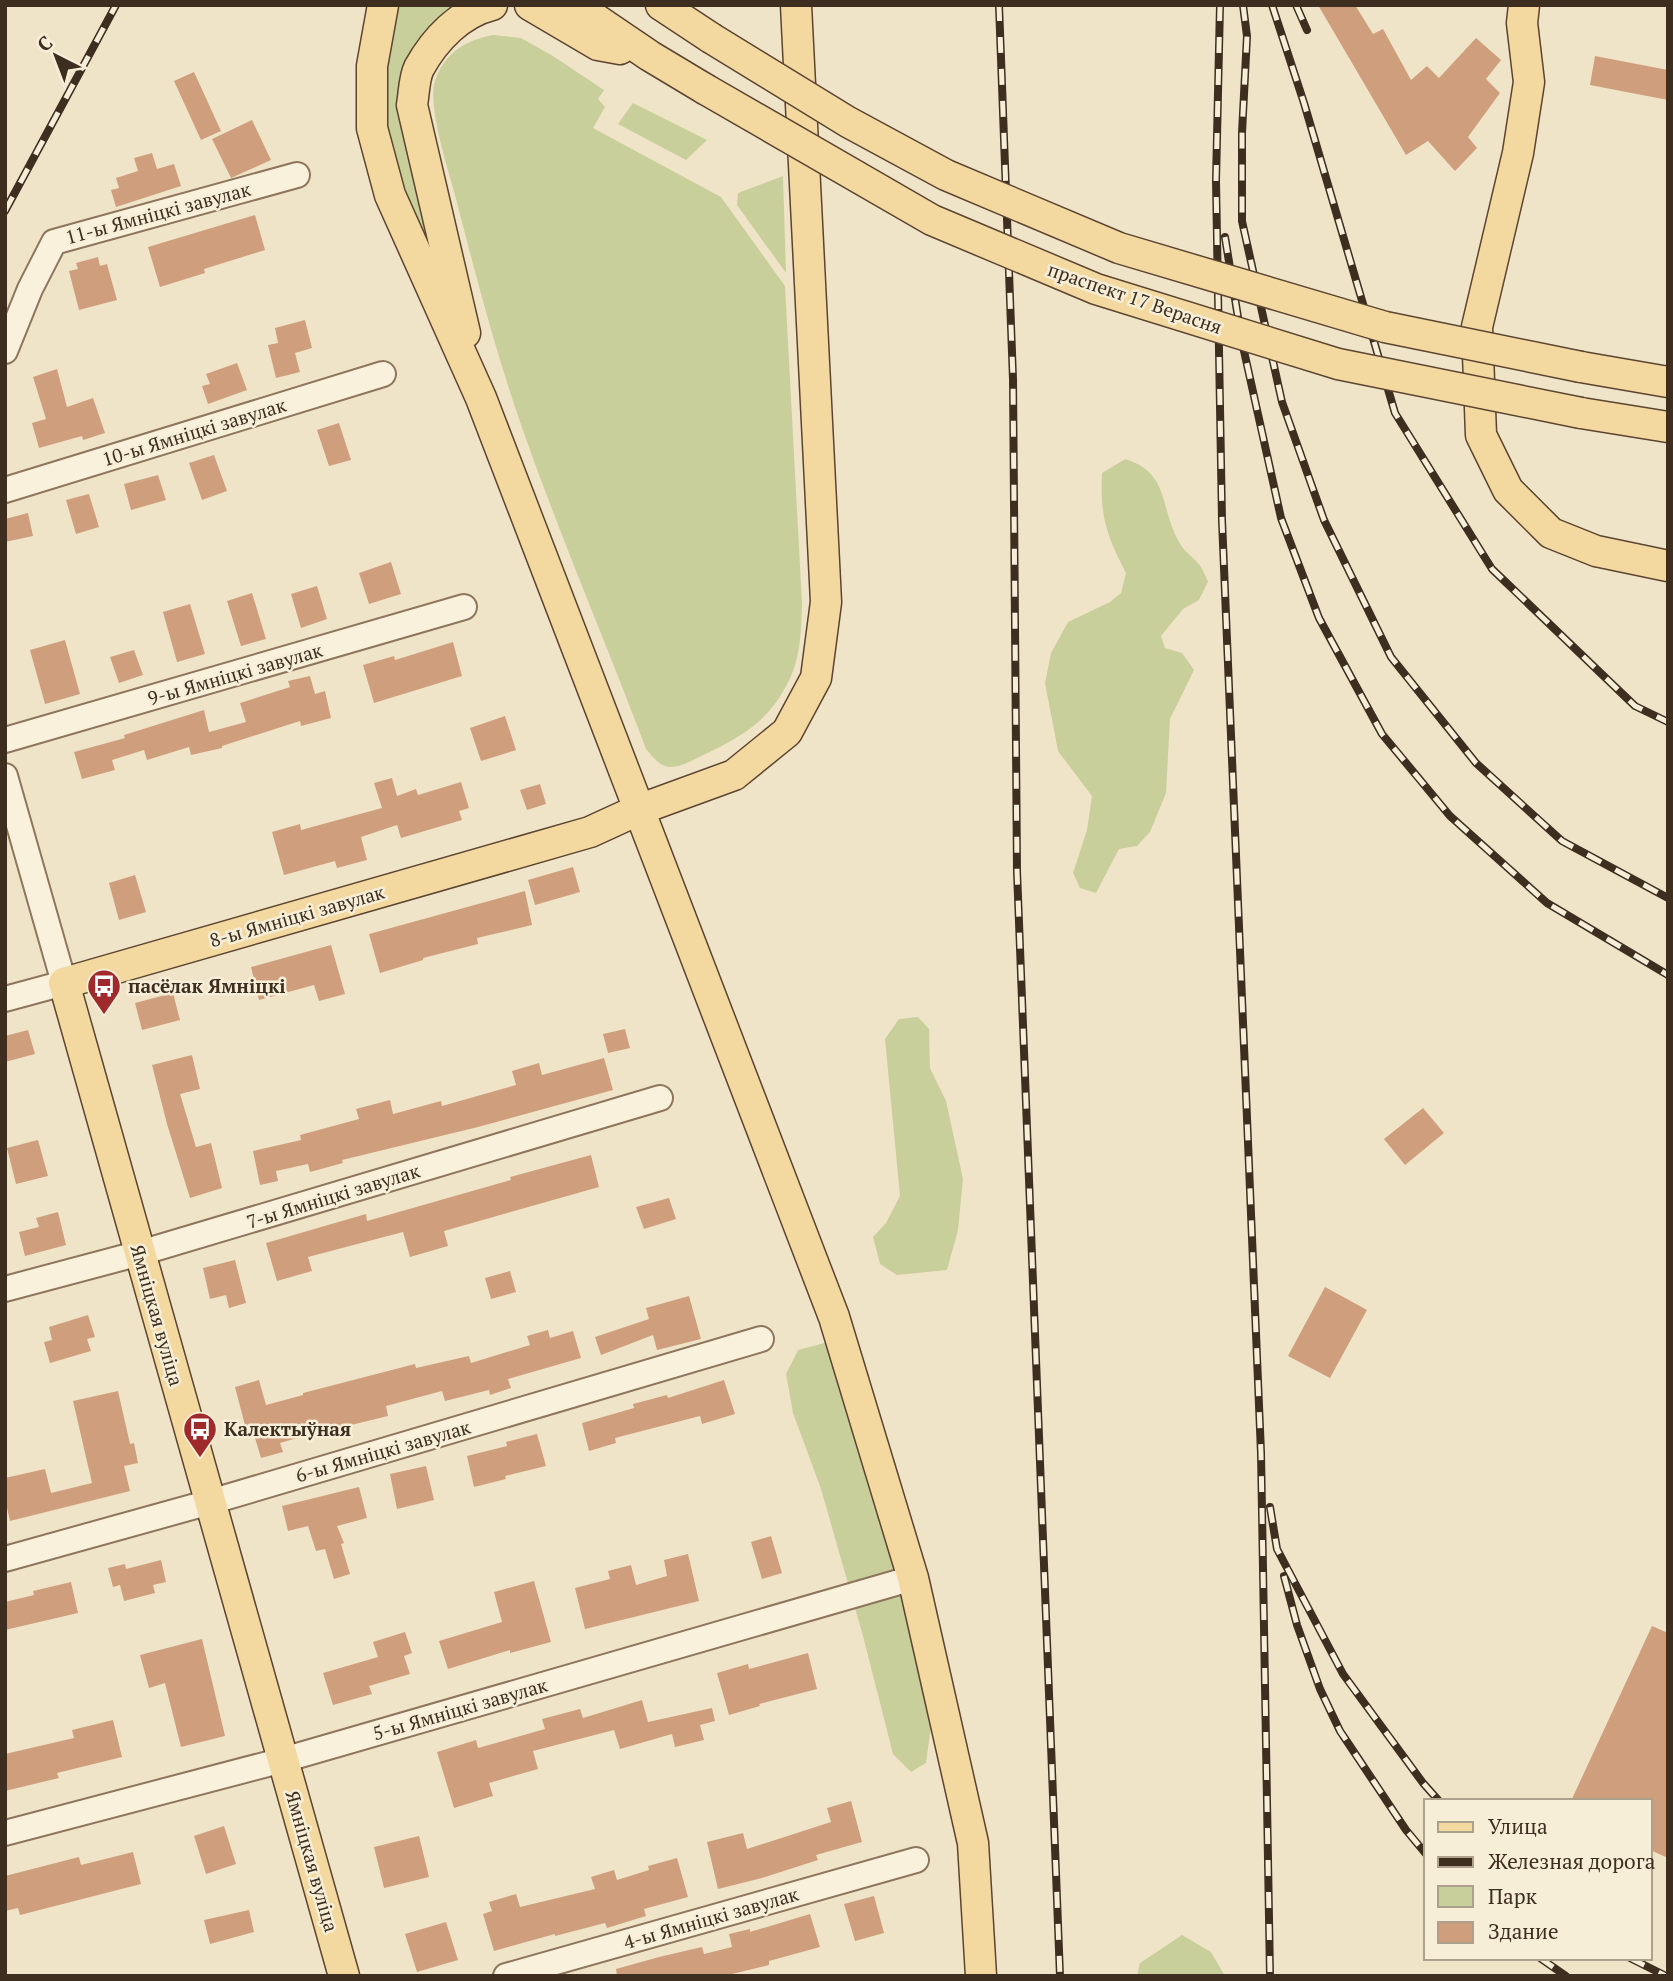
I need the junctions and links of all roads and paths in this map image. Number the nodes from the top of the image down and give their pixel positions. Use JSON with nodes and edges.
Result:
{"nodes":[{"id":1,"x":383,"y":5,"type":"edge"},
{"id":2,"x":492,"y":5,"type":"edge"},
{"id":3,"x":530,"y":5,"type":"edge"},
{"id":4,"x":575,"y":5,"type":"edge"},
{"id":5,"x":661,"y":5,"type":"edge"},
{"id":6,"x":796,"y":5,"type":"edge"},
{"id":7,"x":1524,"y":5,"type":"edge"},
{"id":8,"x":650,"y":56,"type":"junction"},
{"id":9,"x":297,"y":175,"type":"dead end"},
{"id":10,"x":5,"y":351,"type":"edge"},
{"id":11,"x":383,"y":374,"type":"dead end"},
{"id":12,"x":1668,"y":382,"type":"edge"},
{"id":13,"x":481,"y":398,"type":"junction"},
{"id":14,"x":1668,"y":427,"type":"edge"},
{"id":15,"x":5,"y":491,"type":"edge"},
{"id":16,"x":1668,"y":566,"type":"edge"},
{"id":17,"x":464,"y":607,"type":"dead end"},
{"id":18,"x":5,"y":740,"type":"edge"},
{"id":19,"x":5,"y":776,"type":"edge"},
{"id":20,"x":638,"y":810,"type":"junction"},
{"id":21,"x":64,"y":983,"type":"junction"},
{"id":22,"x":5,"y":999,"type":"edge"},
{"id":23,"x":660,"y":1098,"type":"dead end"},
{"id":24,"x":140,"y":1253,"type":"junction"},
{"id":25,"x":5,"y":1289,"type":"edge"},
{"id":26,"x":761,"y":1339,"type":"dead end"},
{"id":27,"x":210,"y":1502,"type":"junction"},
{"id":28,"x":5,"y":1559,"type":"edge"},
{"id":29,"x":914,"y":1578,"type":"junction"},
{"id":30,"x":283,"y":1760,"type":"junction"},
{"id":31,"x":5,"y":1833,"type":"edge"},
{"id":32,"x":916,"y":1860,"type":"dead end"},
{"id":33,"x":344,"y":1976,"type":"edge"},
{"id":34,"x":506,"y":1976,"type":"edge"},
{"id":35,"x":981,"y":1976,"type":"edge"}],
"edges":[{"from":1,"to":13,"type":"main road"},
{"from":2,"to":13,"type":"main road"},
{"from":3,"to":8,"type":"main road"},
{"from":4,"to":8,"type":"main road","name":"праспект 17 Верасня"},
{"from":5,"to":12,"type":"main road","bridge":true},
{"from":6,"to":20,"type":"main road","name":"8-ы Ямніцкі завулак"},
{"from":7,"to":16,"type":"main road"},
{"from":8,"to":14,"type":"main road","name":"праспект 17 Верасня","bridge":true},
{"from":9,"to":10,"type":"street","name":"11-ы Ямніцкі завулак"},
{"from":11,"to":15,"type":"street","name":"10-ы Ямніцкі завулак"},
{"from":13,"to":20,"type":"main road"},
{"from":17,"to":18,"type":"street","name":"9-ы Ямніцкі завулак"},
{"from":19,"to":21,"type":"street","name":"Ямніцкая вуліца"},
{"from":20,"to":21,"type":"main road","name":"8-ы Ямніцкі завулак"},
{"from":20,"to":29,"type":"main road"},
{"from":21,"to":22,"type":"street","name":"8-ы Ямніцкі завулак"},
{"from":21,"to":24,"type":"main road","name":"Ямніцкая вуліца"},
{"from":23,"to":24,"type":"street","name":"7-ы Ямніцкі завулак"},
{"from":24,"to":25,"type":"street","name":"7-ы Ямніцкі завулак"},
{"from":24,"to":27,"type":"main road","name":"Ямніцкая вуліца"},
{"from":26,"to":27,"type":"street","name":"6-ы Ямніцкі завулак"},
{"from":27,"to":28,"type":"street","name":"6-ы Ямніцкі завулак"},
{"from":27,"to":30,"type":"main road","name":"Ямніцкая вуліца"},
{"from":29,"to":30,"type":"street","name":"5-ы Ямніцкі завулак"},
{"from":29,"to":35,"type":"main road"},
{"from":30,"to":31,"type":"street","name":"5-ы Ямніцкі завулак"},
{"from":30,"to":33,"type":"main road","name":"Ямніцкая вуліца"},
{"from":32,"to":34,"type":"street","name":"4-ы Ямніцкі завулак"}]}
